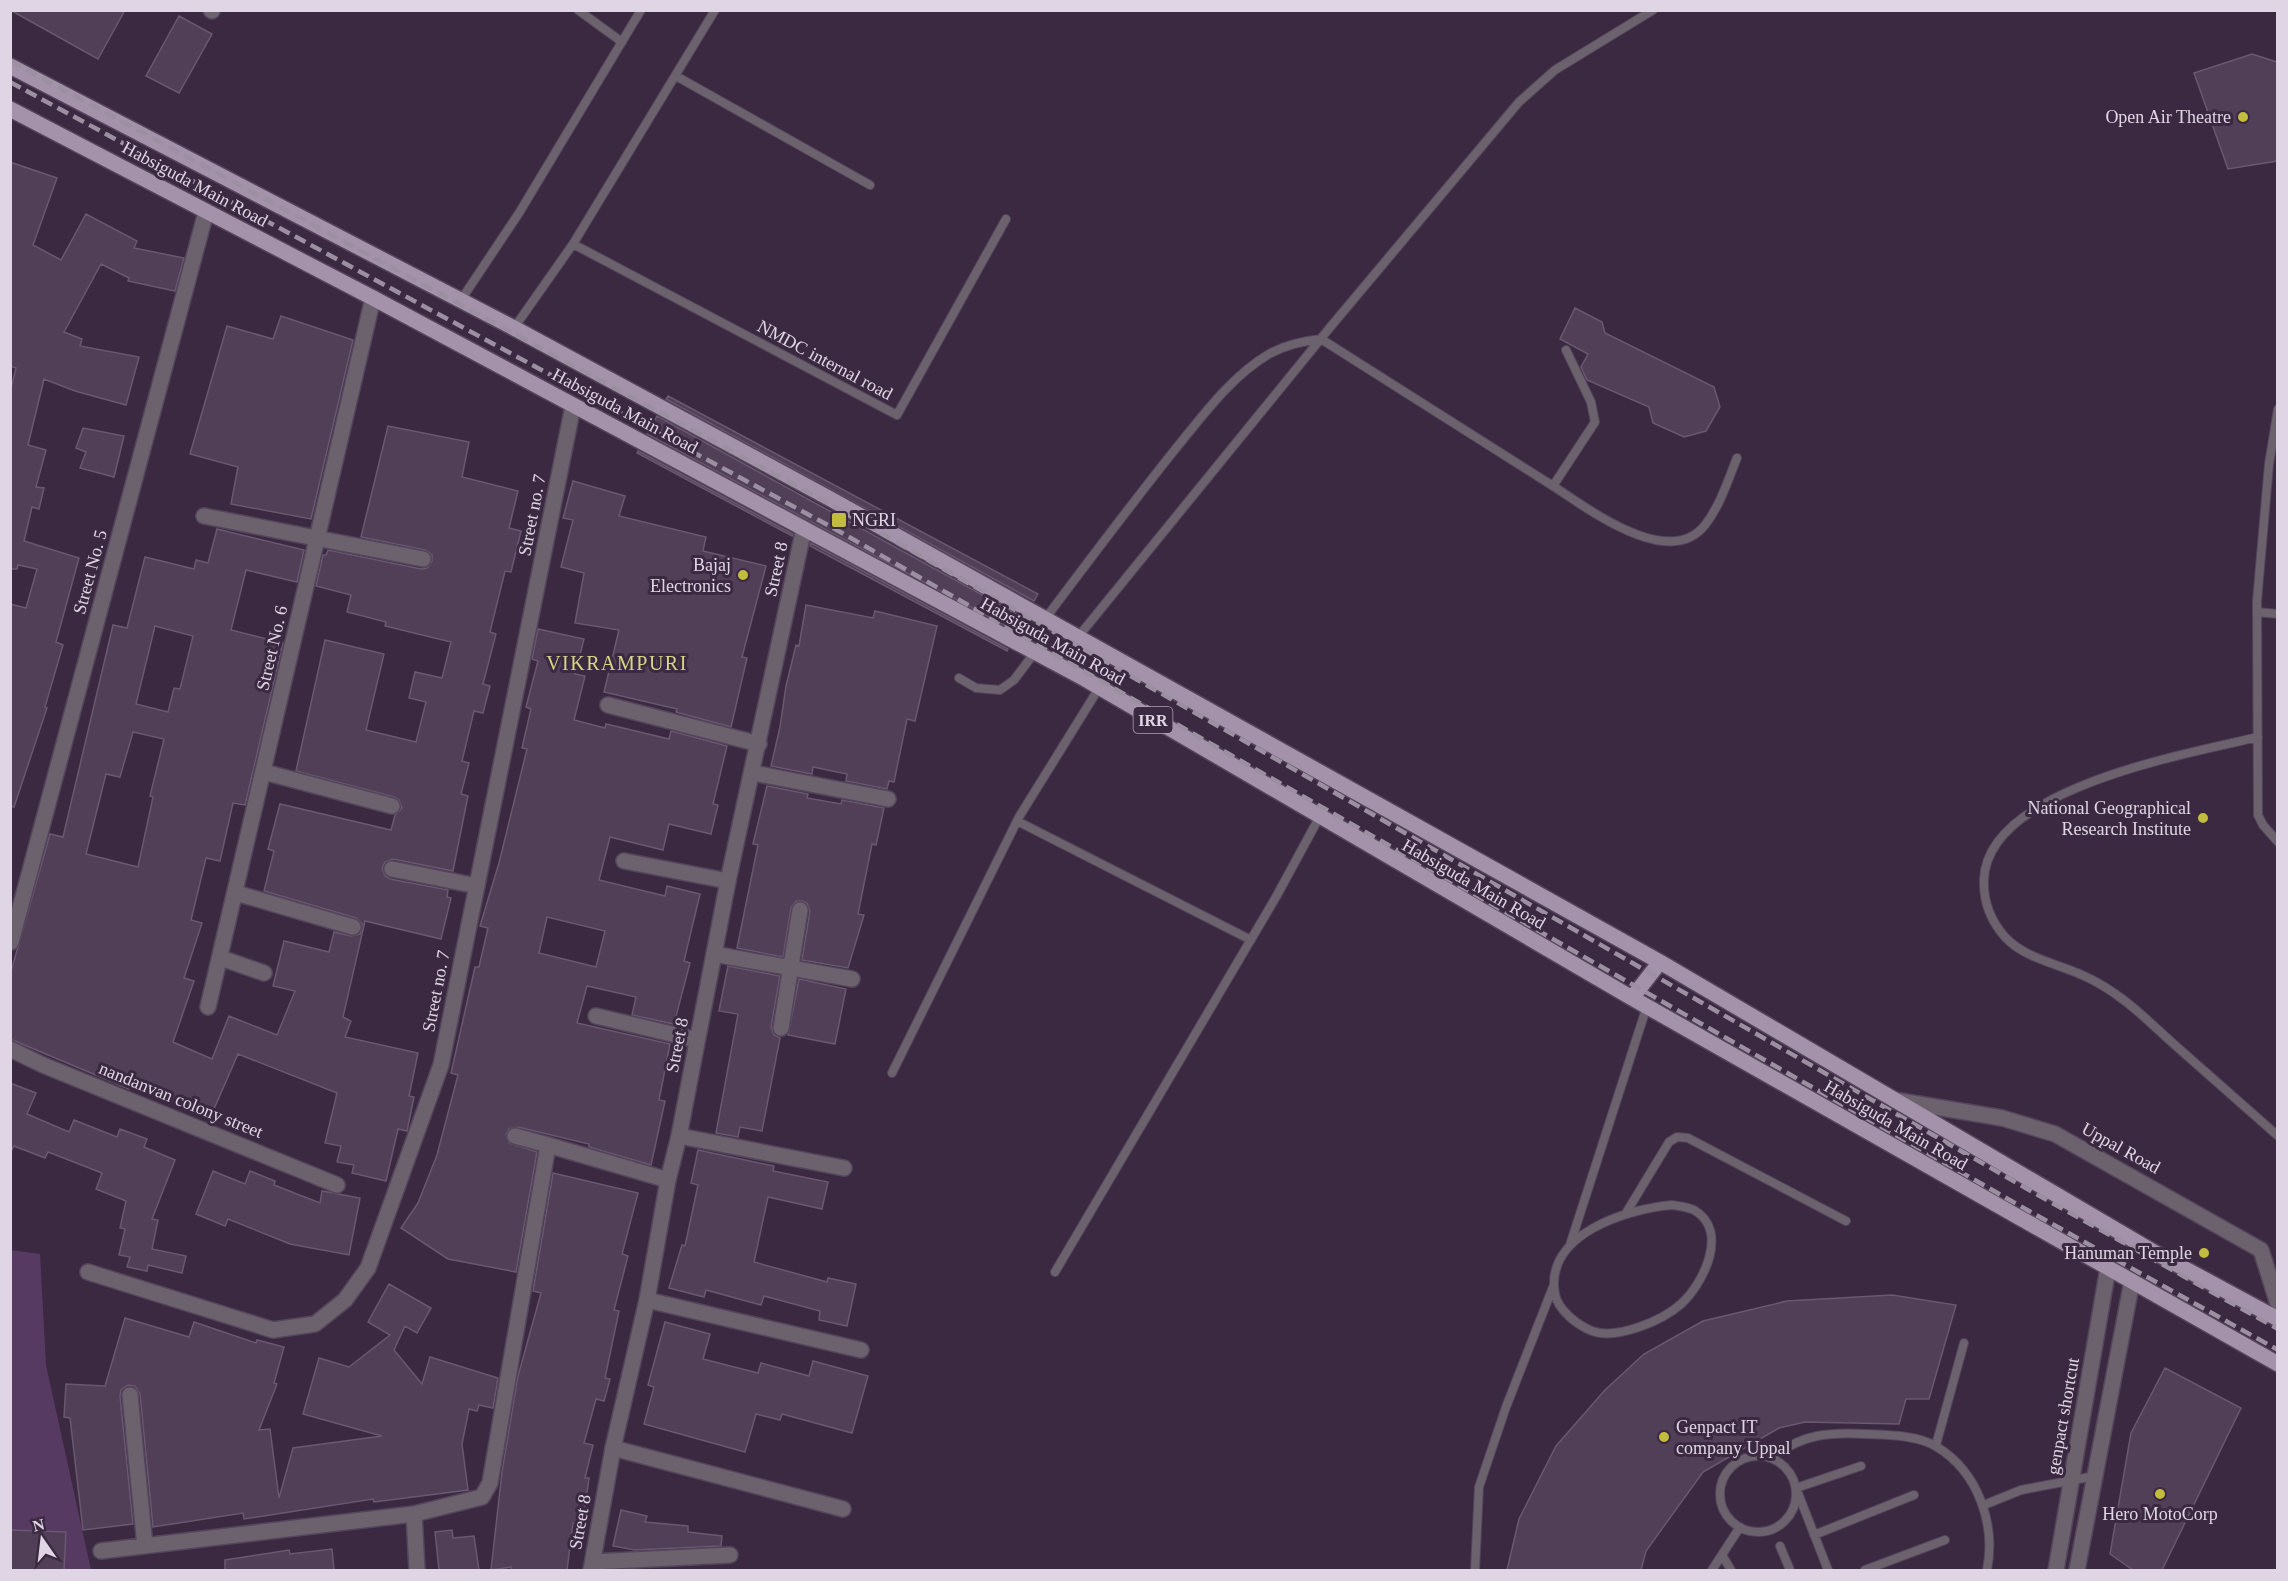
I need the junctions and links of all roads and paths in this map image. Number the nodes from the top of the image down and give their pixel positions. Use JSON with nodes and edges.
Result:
{"nodes":[{"id":1,"x":578,"y":10,"type":"edge"},
{"id":2,"x":641,"y":10,"type":"edge"},
{"id":3,"x":715,"y":10,"type":"edge"},
{"id":4,"x":1653,"y":10,"type":"edge"},
{"id":5,"x":622,"y":42,"type":"junction"},
{"id":6,"x":10,"y":66,"type":"edge"},
{"id":7,"x":676,"y":76,"type":"junction"},
{"id":8,"x":10,"y":109,"type":"edge"},
{"id":9,"x":870,"y":185,"type":"dead end"},
{"id":10,"x":206,"y":212,"type":"junction"},
{"id":11,"x":1006,"y":219,"type":"dead end"},
{"id":12,"x":573,"y":243,"type":"junction"},
{"id":13,"x":373,"y":298,"type":"junction"},
{"id":14,"x":461,"y":300,"type":"junction"},
{"id":15,"x":514,"y":328,"type":"junction"},
{"id":16,"x":1321,"y":339,"type":"junction"},
{"id":17,"x":1566,"y":350,"type":"dead end"},
{"id":18,"x":573,"y":406,"type":"junction"},
{"id":19,"x":2277,"y":409,"type":"edge"},
{"id":20,"x":1737,"y":458,"type":"dead end"},
{"id":21,"x":1553,"y":486,"type":"junction"},
{"id":22,"x":204,"y":516,"type":"dead end"},
{"id":23,"x":804,"y":528,"type":"junction"},
{"id":24,"x":318,"y":538,"type":"junction"},
{"id":25,"x":423,"y":559,"type":"dead end"},
{"id":26,"x":2257,"y":612,"type":"junction"},
{"id":27,"x":2277,"y":614,"type":"edge"},
{"id":28,"x":1045,"y":619,"type":"junction"},
{"id":29,"x":1078,"y":637,"type":"junction"},
{"id":30,"x":1035,"y":652,"type":"junction"},
{"id":31,"x":959,"y":678,"type":"dead end"},
{"id":32,"x":1099,"y":688,"type":"junction"},
{"id":33,"x":608,"y":705,"type":"dead end"},
{"id":34,"x":2258,"y":736,"type":"junction"},
{"id":35,"x":759,"y":744,"type":"junction"},
{"id":36,"x":264,"y":772,"type":"junction"},
{"id":37,"x":753,"y":773,"type":"junction"},
{"id":38,"x":888,"y":799,"type":"dead end"},
{"id":39,"x":392,"y":806,"type":"dead end"},
{"id":40,"x":1320,"y":816,"type":"junction"},
{"id":41,"x":1017,"y":820,"type":"junction"},
{"id":42,"x":2277,"y":842,"type":"edge"},
{"id":43,"x":624,"y":861,"type":"dead end"},
{"id":44,"x":392,"y":869,"type":"dead end"},
{"id":45,"x":728,"y":881,"type":"junction"},
{"id":46,"x":477,"y":886,"type":"junction"},
{"id":47,"x":236,"y":893,"type":"junction"},
{"id":48,"x":800,"y":909,"type":"dead end"},
{"id":49,"x":353,"y":927,"type":"dead end"},
{"id":50,"x":1251,"y":940,"type":"junction"},
{"id":51,"x":11,"y":942,"type":"edge"},
{"id":52,"x":714,"y":954,"type":"junction"},
{"id":53,"x":221,"y":958,"type":"junction"},
{"id":54,"x":1660,"y":962,"type":"junction"},
{"id":55,"x":790,"y":966,"type":"junction"},
{"id":56,"x":264,"y":974,"type":"dead end"},
{"id":57,"x":852,"y":979,"type":"dead end"},
{"id":58,"x":1632,"y":998,"type":"junction"},
{"id":59,"x":1647,"y":1006,"type":"junction"},
{"id":60,"x":208,"y":1007,"type":"dead end"},
{"id":61,"x":596,"y":1016,"type":"dead end"},
{"id":62,"x":781,"y":1028,"type":"dead end"},
{"id":63,"x":698,"y":1040,"type":"junction"},
{"id":64,"x":10,"y":1049,"type":"edge"},
{"id":65,"x":892,"y":1073,"type":"dead end"},
{"id":66,"x":1894,"y":1100,"type":"junction"},
{"id":67,"x":515,"y":1136,"type":"dead end"},
{"id":68,"x":679,"y":1136,"type":"junction"},
{"id":69,"x":2277,"y":1136,"type":"edge"},
{"id":70,"x":548,"y":1145,"type":"junction"},
{"id":71,"x":844,"y":1168,"type":"dead end"},
{"id":72,"x":668,"y":1179,"type":"junction"},
{"id":73,"x":337,"y":1185,"type":"dead end"},
{"id":74,"x":1626,"y":1213,"type":"junction"},
{"id":75,"x":1846,"y":1221,"type":"dead end"},
{"id":76,"x":1569,"y":1246,"type":"junction"},
{"id":77,"x":2108,"y":1268,"type":"junction"},
{"id":78,"x":88,"y":1272,"type":"dead end"},
{"id":79,"x":1055,"y":1272,"type":"dead end"},
{"id":80,"x":2132,"y":1281,"type":"junction"},
{"id":81,"x":1554,"y":1285,"type":"junction"},
{"id":82,"x":647,"y":1300,"type":"junction"},
{"id":83,"x":2277,"y":1303,"type":"edge"},
{"id":84,"x":2277,"y":1318,"type":"edge"},
{"id":85,"x":1964,"y":1343,"type":"dead end"},
{"id":86,"x":861,"y":1350,"type":"dead end"},
{"id":87,"x":2277,"y":1364,"type":"edge"},
{"id":88,"x":130,"y":1395,"type":"dead end"},
{"id":89,"x":1936,"y":1445,"type":"junction"},
{"id":90,"x":613,"y":1448,"type":"junction"},
{"id":91,"x":1772,"y":1458,"type":"junction"},
{"id":92,"x":1861,"y":1466,"type":"dead end"},
{"id":93,"x":2095,"y":1476,"type":"junction"},
{"id":94,"x":2072,"y":1480,"type":"junction"},
{"id":95,"x":1796,"y":1488,"type":"junction"},
{"id":96,"x":1914,"y":1495,"type":"dead end"},
{"id":97,"x":1984,"y":1505,"type":"junction"},
{"id":98,"x":843,"y":1509,"type":"dead end"},
{"id":99,"x":414,"y":1515,"type":"junction"},
{"id":100,"x":1740,"y":1527,"type":"junction"},
{"id":101,"x":1814,"y":1534,"type":"junction"},
{"id":102,"x":1945,"y":1540,"type":"dead end"},
{"id":103,"x":145,"y":1546,"type":"junction"},
{"id":104,"x":1780,"y":1546,"type":"dead end"},
{"id":105,"x":101,"y":1551,"type":"dead end"},
{"id":106,"x":730,"y":1555,"type":"dead end"},
{"id":107,"x":1722,"y":1555,"type":"junction"},
{"id":108,"x":592,"y":1566,"type":"edge"},
{"id":109,"x":417,"y":1570,"type":"edge"},
{"id":110,"x":1475,"y":1570,"type":"edge"},
{"id":111,"x":1712,"y":1570,"type":"edge"},
{"id":112,"x":1731,"y":1570,"type":"edge"},
{"id":113,"x":1790,"y":1570,"type":"edge"},
{"id":114,"x":1828,"y":1570,"type":"edge"},
{"id":115,"x":1865,"y":1570,"type":"edge"},
{"id":116,"x":1987,"y":1570,"type":"edge"},
{"id":117,"x":2056,"y":1570,"type":"edge"},
{"id":118,"x":2078,"y":1570,"type":"edge"}],
"edges":[{"from":1,"to":5,"type":"lane"},
{"from":2,"to":5,"type":"lane"},
{"from":3,"to":7,"type":"lane"},
{"from":4,"to":16,"type":"lane"},
{"from":5,"to":14,"type":"lane"},
{"from":6,"to":14,"type":"main road","name":"Habsiguda Main Road","number":"IRR"},
{"from":7,"to":9,"type":"lane"},
{"from":7,"to":12,"type":"lane"},
{"from":8,"to":10,"type":"main road","name":"Habsiguda Main Road","number":"IRR"},
{"from":10,"to":13,"type":"main road","name":"Habsiguda Main Road","number":"IRR"},
{"from":10,"to":51,"type":"street","name":"Street No. 5"},
{"from":11,"to":12,"type":"lane","name":"NMDC internal road"},
{"from":12,"to":15,"type":"lane"},
{"from":13,"to":18,"type":"main road","name":"Habsiguda Main Road","number":"IRR"},
{"from":13,"to":24,"type":"street","name":"Street No. 6"},
{"from":14,"to":15,"type":"main road","name":"Habsiguda Main Road","number":"IRR"},
{"from":15,"to":28,"type":"main road","name":"Habsiguda Main Road","number":"IRR"},
{"from":16,"to":21,"type":"lane"},
{"from":16,"to":28,"type":"lane"},
{"from":16,"to":29,"type":"lane"},
{"from":17,"to":21,"type":"lane"},
{"from":18,"to":23,"type":"main road","name":"Habsiguda Main Road","number":"IRR"},
{"from":18,"to":46,"type":"street","name":"Street no. 7"},
{"from":19,"to":26,"type":"lane"},
{"from":20,"to":21,"type":"lane"},
{"from":22,"to":24,"type":"street"},
{"from":23,"to":30,"type":"main road","name":"Habsiguda Main Road","number":"IRR"},
{"from":23,"to":35,"type":"street","name":"Street 8"},
{"from":24,"to":25,"type":"street"},
{"from":24,"to":36,"type":"street","name":"Street No. 6"},
{"from":26,"to":27,"type":"lane"},
{"from":26,"to":34,"type":"lane"},
{"from":28,"to":29,"type":"main road","name":"Habsiguda Main Road","number":"IRR"},
{"from":29,"to":54,"type":"main road","name":"Habsiguda Main Road","number":"IRR"},
{"from":30,"to":31,"type":"lane"},
{"from":30,"to":32,"type":"main road","name":"Habsiguda Main Road","number":"IRR"},
{"from":32,"to":40,"type":"main road","name":"Habsiguda Main Road","number":"IRR"},
{"from":32,"to":41,"type":"lane"},
{"from":33,"to":35,"type":"street"},
{"from":34,"to":42,"type":"lane"},
{"from":34,"to":69,"type":"lane"},
{"from":35,"to":37,"type":"street","name":"Street 8"},
{"from":36,"to":39,"type":"street"},
{"from":36,"to":47,"type":"street","name":"Street No. 6"},
{"from":37,"to":38,"type":"street"},
{"from":37,"to":45,"type":"street","name":"Street 8"},
{"from":40,"to":50,"type":"lane"},
{"from":40,"to":58,"type":"main road","name":"Habsiguda Main Road","number":"IRR"},
{"from":41,"to":50,"type":"lane"},
{"from":41,"to":65,"type":"lane"},
{"from":43,"to":45,"type":"street"},
{"from":44,"to":46,"type":"street"},
{"from":45,"to":52,"type":"street","name":"Street 8"},
{"from":46,"to":78,"type":"street","name":"Street no. 7"},
{"from":47,"to":49,"type":"street"},
{"from":47,"to":53,"type":"street","name":"Street No. 6"},
{"from":48,"to":55,"type":"street"},
{"from":50,"to":79,"type":"lane"},
{"from":52,"to":55,"type":"street"},
{"from":52,"to":63,"type":"street","name":"Street 8"},
{"from":53,"to":56,"type":"street"},
{"from":53,"to":60,"type":"street","name":"Street No. 6"},
{"from":54,"to":58,"type":"main road"},
{"from":54,"to":66,"type":"main road","name":"Habsiguda Main Road","number":"IRR"},
{"from":55,"to":57,"type":"street"},
{"from":55,"to":62,"type":"street"},
{"from":58,"to":59,"type":"main road","name":"Habsiguda Main Road","number":"IRR"},
{"from":59,"to":76,"type":"lane"},
{"from":59,"to":77,"type":"main road","name":"Habsiguda Main Road","number":"IRR"},
{"from":61,"to":63,"type":"street"},
{"from":63,"to":68,"type":"street","name":"Street 8"},
{"from":64,"to":73,"type":"street","name":"nandanvan colony street"},
{"from":66,"to":83,"type":"street","name":"Uppal Road"},
{"from":66,"to":84,"type":"main road","name":"Habsiguda Main Road","number":"IRR"},
{"from":67,"to":70,"type":"street"},
{"from":68,"to":71,"type":"street"},
{"from":68,"to":72,"type":"street","name":"Street 8"},
{"from":70,"to":72,"type":"street"},
{"from":70,"to":99,"type":"street"},
{"from":72,"to":82,"type":"street","name":"Street 8"},
{"from":74,"to":75,"type":"lane"},
{"from":74,"to":76,"type":"lane"},
{"from":74,"to":81,"type":"lane"},
{"from":76,"to":81,"type":"lane"},
{"from":77,"to":80,"type":"main road","name":"Habsiguda Main Road","number":"IRR"},
{"from":77,"to":94,"type":"street","name":"genpact shortcut"},
{"from":80,"to":87,"type":"main road","name":"Habsiguda Main Road","number":"IRR"},
{"from":80,"to":93,"type":"street"},
{"from":81,"to":110,"type":"lane"},
{"from":82,"to":86,"type":"street"},
{"from":82,"to":90,"type":"street","name":"Street 8"},
{"from":85,"to":89,"type":"lane"},
{"from":88,"to":103,"type":"street"},
{"from":89,"to":91,"type":"lane"},
{"from":89,"to":97,"type":"lane"},
{"from":90,"to":98,"type":"street"},
{"from":90,"to":108,"type":"street","name":"Street 8"},
{"from":91,"to":95,"type":"lane"},
{"from":91,"to":100,"type":"lane"},
{"from":92,"to":95,"type":"lane"},
{"from":93,"to":94,"type":"lane"},
{"from":93,"to":118,"type":"street"},
{"from":94,"to":97,"type":"lane"},
{"from":94,"to":117,"type":"street","name":"genpact shortcut"},
{"from":95,"to":100,"type":"lane"},
{"from":95,"to":101,"type":"lane"},
{"from":96,"to":101,"type":"lane"},
{"from":97,"to":116,"type":"lane"},
{"from":99,"to":103,"type":"street"},
{"from":99,"to":109,"type":"street"},
{"from":100,"to":107,"type":"lane"},
{"from":101,"to":114,"type":"lane"},
{"from":102,"to":115,"type":"lane"},
{"from":103,"to":105,"type":"street"},
{"from":104,"to":113,"type":"lane"},
{"from":106,"to":108,"type":"street"},
{"from":107,"to":111,"type":"lane"},
{"from":107,"to":112,"type":"lane"}]}
